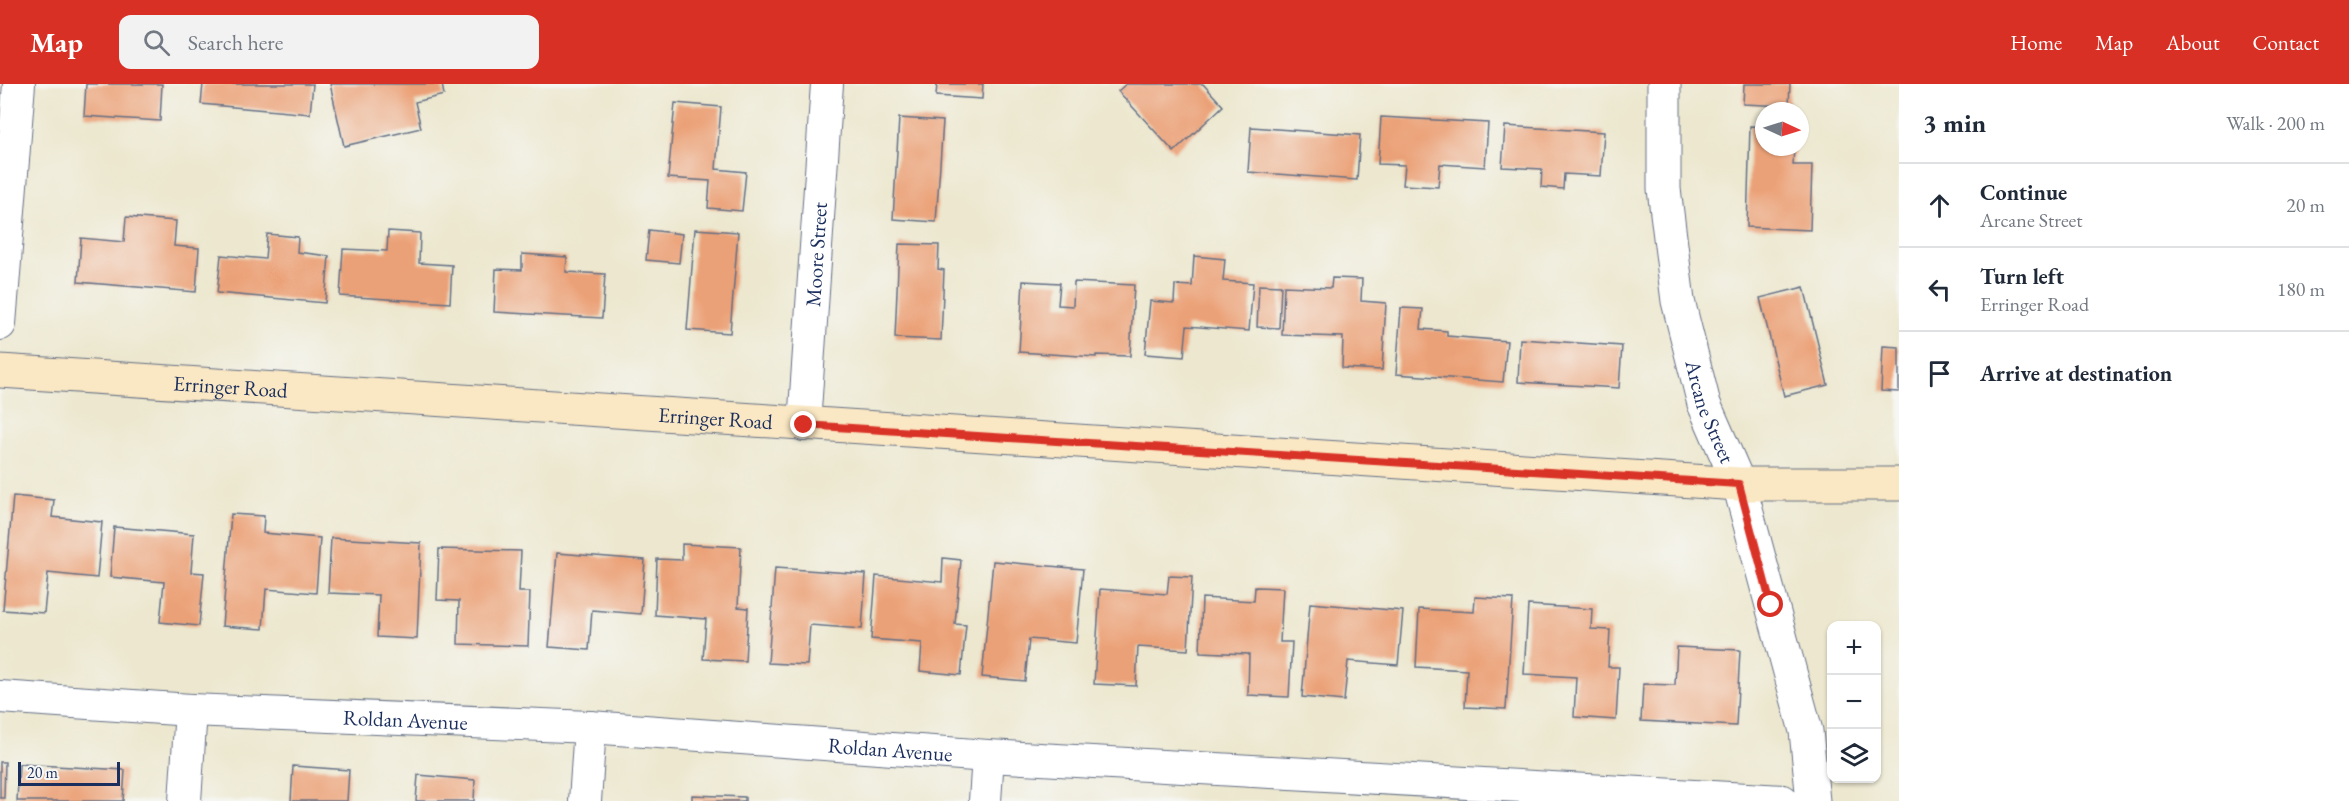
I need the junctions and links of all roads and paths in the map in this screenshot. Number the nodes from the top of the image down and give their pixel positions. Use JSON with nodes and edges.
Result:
{"nodes":[{"id":1,"x":19,"y":84,"type":"edge"},
{"id":2,"x":827,"y":84,"type":"edge"},
{"id":3,"x":1664,"y":84,"type":"edge"},
{"id":4,"x":0,"y":324,"type":"edge"},
{"id":5,"x":0,"y":371,"type":"edge"},
{"id":6,"x":804,"y":425,"type":"junction"},
{"id":7,"x":1739,"y":484,"type":"junction"},
{"id":8,"x":1899,"y":484,"type":"edge"},
{"id":9,"x":0,"y":698,"type":"edge"},
{"id":10,"x":191,"y":710,"type":"junction"},
{"id":11,"x":590,"y":727,"type":"junction"},
{"id":12,"x":988,"y":756,"type":"junction"},
{"id":13,"x":1386,"y":790,"type":"edge"},
{"id":14,"x":185,"y":801,"type":"edge"},
{"id":15,"x":585,"y":801,"type":"edge"},
{"id":16,"x":985,"y":801,"type":"edge"},
{"id":17,"x":1783,"y":801,"type":"edge"},
{"id":18,"x":1813,"y":801,"type":"edge"}],
"edges":[{"from":1,"to":4,"type":"street"},
{"from":2,"to":6,"type":"street","name":"Moore Street"},
{"from":3,"to":7,"type":"street","name":"Arcane Street"},
{"from":5,"to":6,"type":"main road","name":"Erringer Road"},
{"from":6,"to":7,"type":"main road","name":"Erringer Road"},
{"from":7,"to":8,"type":"main road","name":"Erringer Road"},
{"from":7,"to":18,"type":"street","name":"Arcane Street"},
{"from":9,"to":10,"type":"street","name":"Roldan Avenue"},
{"from":10,"to":11,"type":"street","name":"Roldan Avenue"},
{"from":10,"to":14,"type":"street"},
{"from":11,"to":12,"type":"street","name":"Roldan Avenue"},
{"from":11,"to":15,"type":"street"},
{"from":12,"to":13,"type":"street","name":"Roldan Avenue"},
{"from":12,"to":16,"type":"street"},
{"from":13,"to":17,"type":"street","name":"Roldan Avenue"}]}
